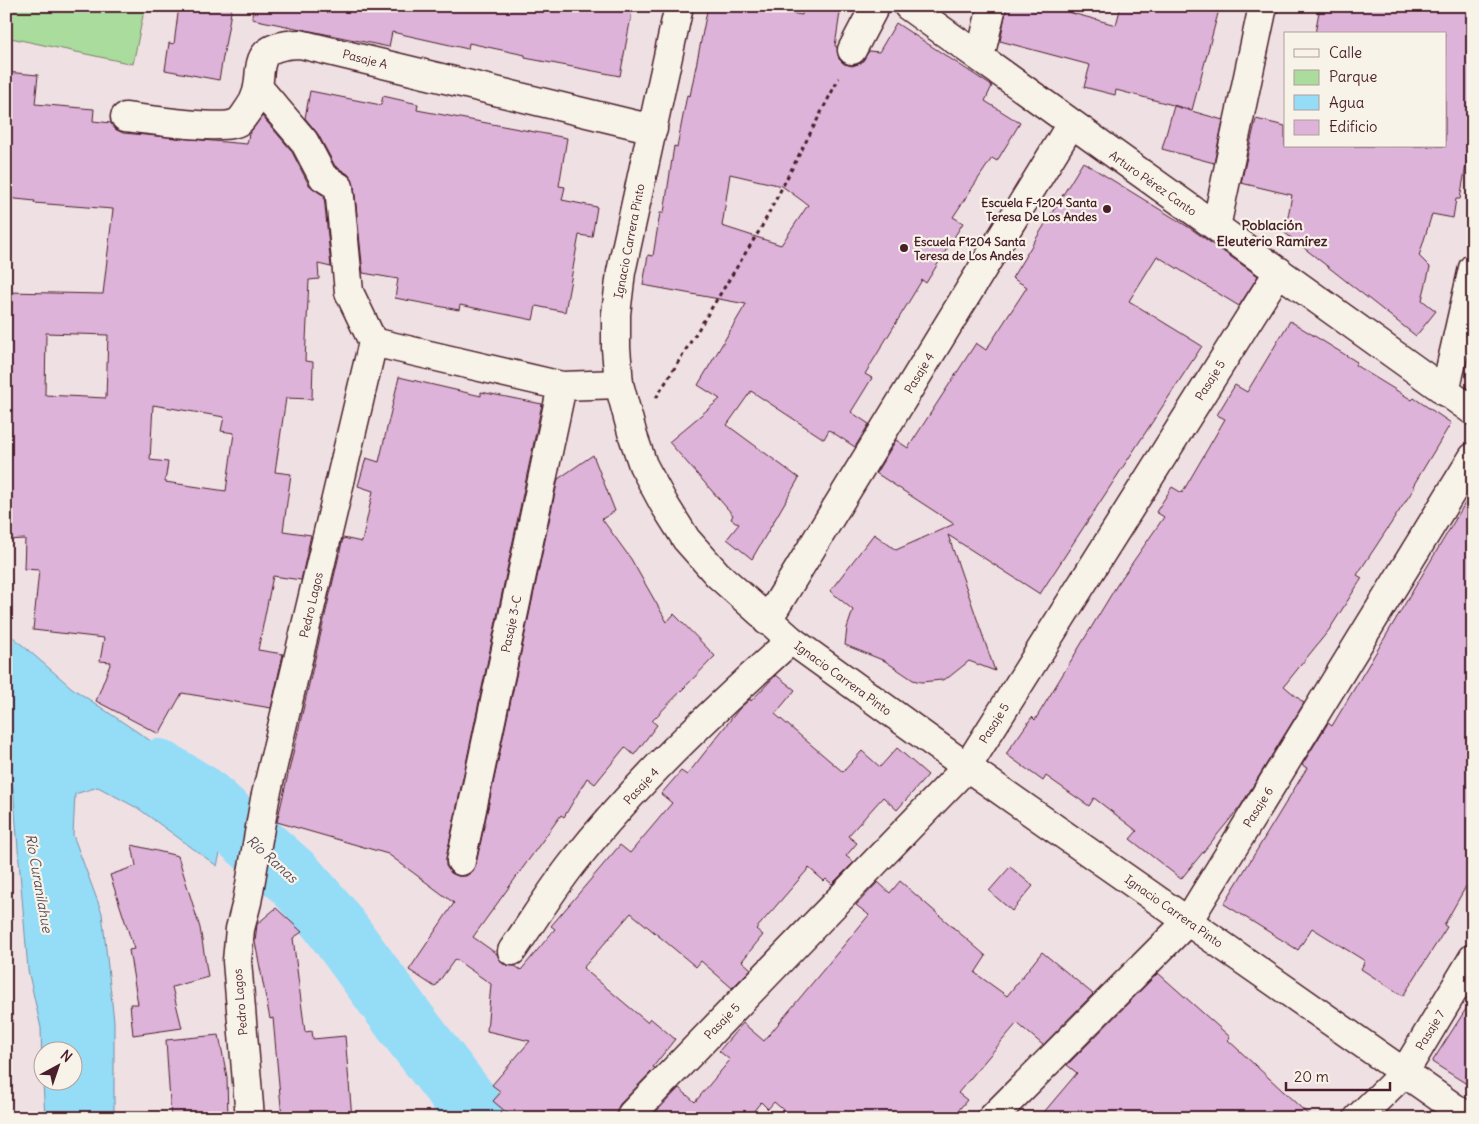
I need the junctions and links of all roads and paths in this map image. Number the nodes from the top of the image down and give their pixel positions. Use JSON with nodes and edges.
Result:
{"nodes":[{"id":1,"x":679,"y":6,"type":"edge"},
{"id":2,"x":875,"y":6,"type":"edge"},
{"id":3,"x":908,"y":6,"type":"edge"},
{"id":4,"x":992,"y":6,"type":"edge"},
{"id":5,"x":1263,"y":6,"type":"edge"},
{"id":6,"x":852,"y":50,"type":"joint"},
{"id":7,"x":980,"y":57,"type":"junction"},
{"id":8,"x":258,"y":87,"type":"junction"},
{"id":9,"x":124,"y":117,"type":"dead end"},
{"id":10,"x":1071,"y":124,"type":"junction"},
{"id":11,"x":653,"y":129,"type":"junction"},
{"id":12,"x":1216,"y":227,"type":"junction"},
{"id":13,"x":1473,"y":268,"type":"edge"},
{"id":14,"x":1279,"y":271,"type":"junction"},
{"id":15,"x":373,"y":342,"type":"junction"},
{"id":16,"x":619,"y":384,"type":"junction"},
{"id":17,"x":562,"y":386,"type":"junction"},
{"id":18,"x":1445,"y":392,"type":"junction"},
{"id":19,"x":1473,"y":411,"type":"edge"},
{"id":20,"x":633,"y":436,"type":"junction"},
{"id":21,"x":1473,"y":457,"type":"edge"},
{"id":22,"x":767,"y":621,"type":"junction"},
{"id":23,"x":791,"y":640,"type":"junction"},
{"id":24,"x":966,"y":767,"type":"junction"},
{"id":25,"x":461,"y":861,"type":"dead end"},
{"id":26,"x":1188,"y":921,"type":"junction"},
{"id":27,"x":512,"y":951,"type":"dead end"},
{"id":28,"x":1473,"y":958,"type":"edge"},
{"id":29,"x":1404,"y":1073,"type":"junction"},
{"id":30,"x":632,"y":1114,"type":"dead end"},
{"id":31,"x":250,"y":1118,"type":"edge"},
{"id":32,"x":992,"y":1118,"type":"edge"},
{"id":33,"x":1358,"y":1118,"type":"edge"},
{"id":34,"x":1469,"y":1118,"type":"edge"}],
"edges":[{"from":1,"to":11,"type":"street","name":"Ignacio Carrera Pinto"},
{"from":2,"to":6,"type":"street"},
{"from":3,"to":7,"type":"street","name":"Arturo Pérez Canto"},
{"from":4,"to":7,"type":"street"},
{"from":5,"to":12,"type":"street"},
{"from":6,"to":20,"type":"path"},
{"from":7,"to":10,"type":"street","name":"Arturo Pérez Canto"},
{"from":8,"to":9,"type":"street","name":"Pasaje A"},
{"from":8,"to":11,"type":"street","name":"Pasaje A"},
{"from":8,"to":15,"type":"street"},
{"from":10,"to":12,"type":"street","name":"Arturo Pérez Canto"},
{"from":10,"to":22,"type":"street","name":"Pasaje 4"},
{"from":11,"to":16,"type":"street","name":"Ignacio Carrera Pinto"},
{"from":12,"to":14,"type":"street","name":"Arturo Pérez Canto"},
{"from":13,"to":18,"type":"street"},
{"from":14,"to":18,"type":"street","name":"Arturo Pérez Canto"},
{"from":14,"to":24,"type":"street","name":"Pasaje 5"},
{"from":15,"to":17,"type":"street"},
{"from":15,"to":31,"type":"street","name":"Pedro Lagos"},
{"from":16,"to":17,"type":"street"},
{"from":16,"to":20,"type":"street","name":"Ignacio Carrera Pinto"},
{"from":17,"to":25,"type":"street","name":"Pasaje 3-C"},
{"from":18,"to":19,"type":"street","name":"Arturo Pérez Canto"},
{"from":20,"to":22,"type":"street","name":"Ignacio Carrera Pinto"},
{"from":21,"to":26,"type":"street","name":"Pasaje 6"},
{"from":22,"to":23,"type":"street","name":"Ignacio Carrera Pinto"},
{"from":23,"to":24,"type":"street","name":"Ignacio Carrera Pinto"},
{"from":23,"to":27,"type":"street","name":"Pasaje 4"},
{"from":24,"to":26,"type":"street","name":"Ignacio Carrera Pinto"},
{"from":24,"to":30,"type":"street","name":"Pasaje 5"},
{"from":26,"to":29,"type":"street","name":"Ignacio Carrera Pinto"},
{"from":26,"to":32,"type":"street","name":"Pasaje 6"},
{"from":28,"to":29,"type":"street","name":"Pasaje 7"},
{"from":29,"to":33,"type":"street","name":"Pasaje 7"},
{"from":29,"to":34,"type":"street","name":"Ignacio Carrera Pinto"}]}
